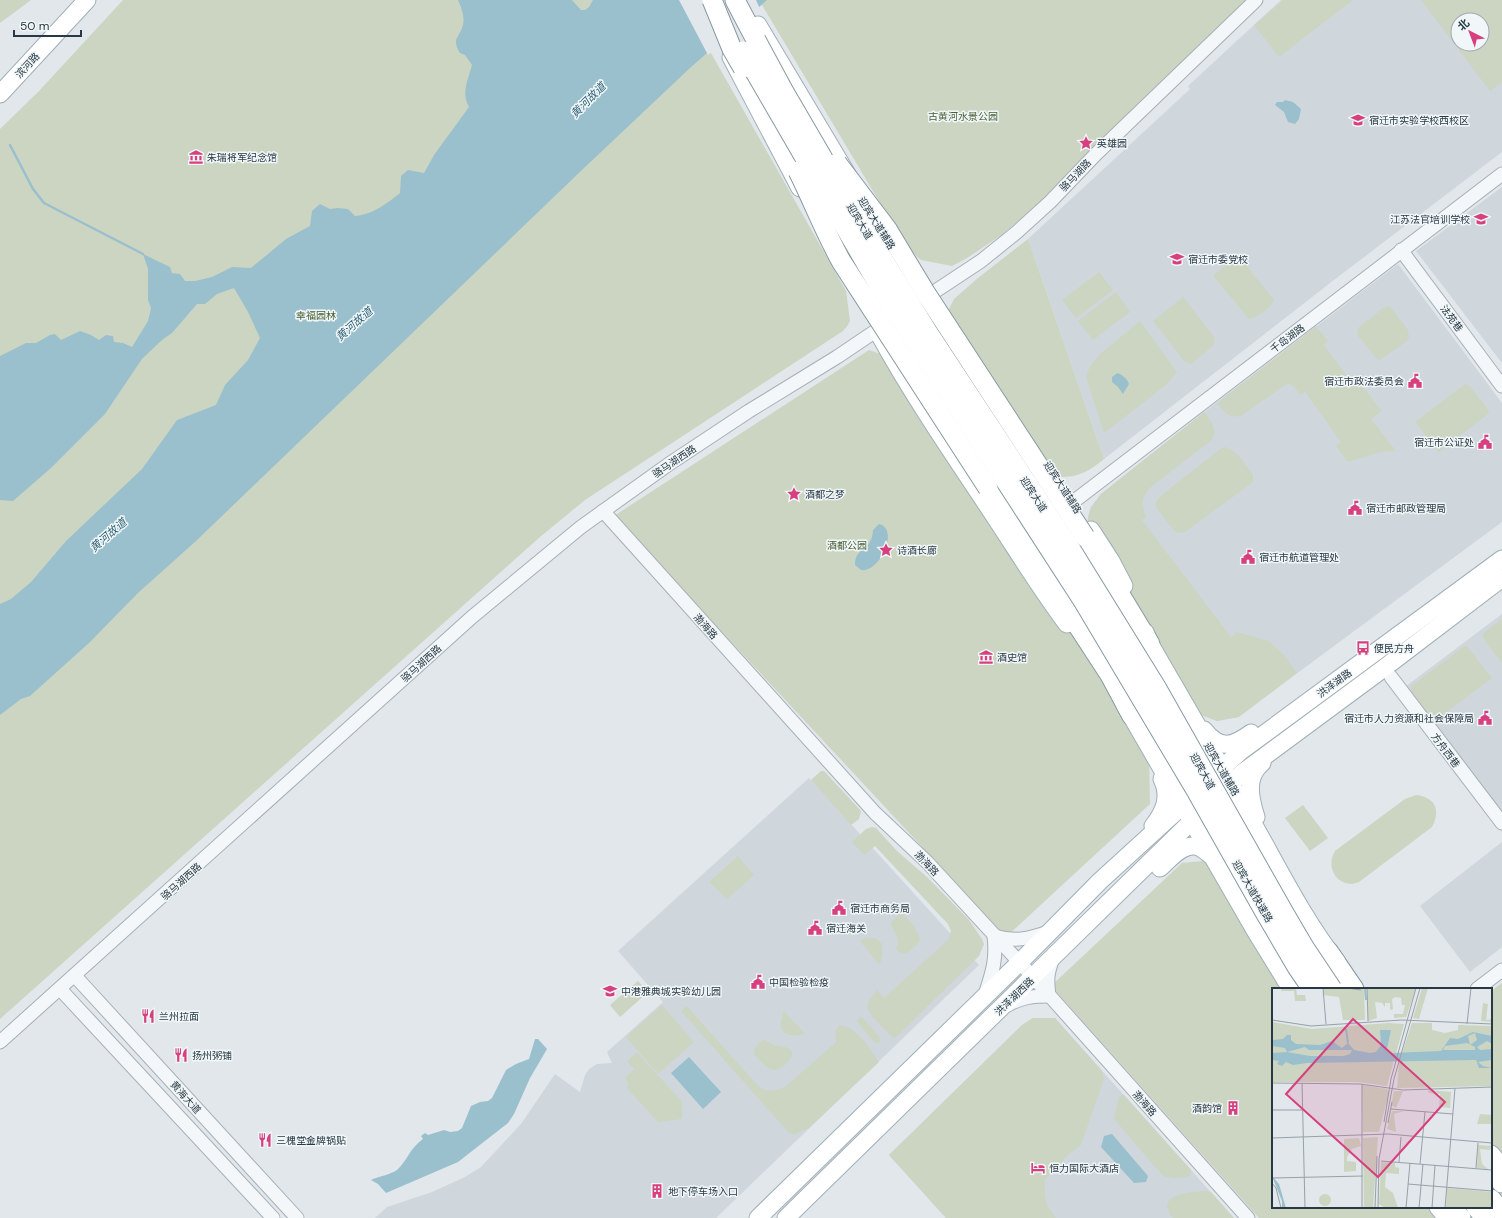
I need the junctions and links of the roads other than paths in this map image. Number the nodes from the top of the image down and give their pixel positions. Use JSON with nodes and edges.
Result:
{"nodes":[{"id":1,"x":87,"y":0,"type":"edge"},
{"id":2,"x":702,"y":0,"type":"edge"},
{"id":3,"x":712,"y":0,"type":"edge"},
{"id":4,"x":716,"y":0,"type":"edge"},
{"id":5,"x":735,"y":0,"type":"edge"},
{"id":6,"x":744,"y":0,"type":"edge"},
{"id":7,"x":1256,"y":0,"type":"edge"},
{"id":8,"x":760,"y":38,"type":"junction"},
{"id":9,"x":0,"y":94,"type":"edge"},
{"id":10,"x":1502,"y":174,"type":"edge"},
{"id":11,"x":1050,"y":202,"type":"junction"},
{"id":12,"x":1401,"y":250,"type":"junction"},
{"id":13,"x":910,"y":273,"type":"junction"},
{"id":14,"x":930,"y":296,"type":"junction"},
{"id":15,"x":877,"y":330,"type":"junction"},
{"id":16,"x":1502,"y":386,"type":"edge"},
{"id":17,"x":1073,"y":502,"type":"junction"},
{"id":18,"x":603,"y":511,"type":"junction"},
{"id":19,"x":1502,"y":559,"type":"edge"},
{"id":20,"x":1502,"y":578,"type":"edge"},
{"id":21,"x":1446,"y":600,"type":"junction"},
{"id":22,"x":1150,"y":644,"type":"junction"},
{"id":23,"x":1162,"y":665,"type":"junction"},
{"id":24,"x":1391,"y":677,"type":"dead end"},
{"id":25,"x":1319,"y":715,"type":"junction"},
{"id":26,"x":1132,"y":716,"type":"junction"},
{"id":27,"x":1222,"y":768,"type":"junction"},
{"id":28,"x":1236,"y":778,"type":"junction"},
{"id":29,"x":1197,"y":792,"type":"joint"},
{"id":30,"x":1178,"y":810,"type":"junction"},
{"id":31,"x":1192,"y":821,"type":"junction"},
{"id":32,"x":1502,"y":824,"type":"edge"},
{"id":33,"x":1213,"y":858,"type":"junction"},
{"id":34,"x":1278,"y":869,"type":"junction"},
{"id":35,"x":1100,"y":881,"type":"junction"},
{"id":36,"x":1050,"y":932,"type":"junction"},
{"id":37,"x":994,"y":936,"type":"junction"},
{"id":38,"x":1074,"y":936,"type":"junction"},
{"id":39,"x":1328,"y":950,"type":"junction"},
{"id":40,"x":1054,"y":956,"type":"junction"},
{"id":41,"x":1019,"y":963,"type":"junction"},
{"id":42,"x":1502,"y":970,"type":"edge"},
{"id":43,"x":75,"y":976,"type":"junction"},
{"id":44,"x":1032,"y":978,"type":"junction"},
{"id":45,"x":1289,"y":988,"type":"edge"},
{"id":46,"x":1311,"y":988,"type":"edge"},
{"id":47,"x":1331,"y":988,"type":"edge"},
{"id":48,"x":1353,"y":988,"type":"edge"},
{"id":49,"x":1357,"y":988,"type":"edge"},
{"id":50,"x":1478,"y":988,"type":"edge"},
{"id":51,"x":60,"y":989,"type":"junction"},
{"id":52,"x":984,"y":996,"type":"junction"},
{"id":53,"x":1049,"y":996,"type":"junction"},
{"id":54,"x":998,"y":1011,"type":"junction"},
{"id":55,"x":0,"y":1042,"type":"edge"},
{"id":56,"x":1492,"y":1155,"type":"edge"},
{"id":57,"x":1502,"y":1167,"type":"edge"},
{"id":58,"x":1492,"y":1171,"type":"edge"},
{"id":59,"x":1502,"y":1183,"type":"edge"},
{"id":60,"x":1492,"y":1200,"type":"edge"},
{"id":61,"x":1439,"y":1208,"type":"edge"},
{"id":62,"x":1453,"y":1208,"type":"edge"},
{"id":63,"x":1477,"y":1208,"type":"edge"},
{"id":64,"x":1502,"y":1212,"type":"edge"},
{"id":65,"x":292,"y":1214,"type":"edge"},
{"id":66,"x":273,"y":1218,"type":"edge"},
{"id":67,"x":758,"y":1218,"type":"edge"},
{"id":68,"x":786,"y":1218,"type":"edge"},
{"id":69,"x":1248,"y":1218,"type":"edge"},
{"id":70,"x":1447,"y":1218,"type":"edge"},
{"id":71,"x":1461,"y":1218,"type":"edge"},
{"id":72,"x":1485,"y":1218,"type":"edge"}],
"edges":[{"from":1,"to":9,"type":"main road","name":"滨河路"},
{"from":2,"to":15,"type":"main road"},
{"from":3,"to":26,"type":"highway","bridge":true},
{"from":4,"to":29,"type":"highway","name":"迎宾大道","bridge":true},
{"from":5,"to":8,"type":"highway","name":"迎宾大道"},
{"from":6,"to":8,"type":"main road","name":"迎宾大道辅路"},
{"from":7,"to":11,"type":"street","name":"骆马湖路"},
{"from":8,"to":13,"type":"main road","name":"迎宾大道辅路"},
{"from":8,"to":22,"type":"highway","bridge":true},
{"from":8,"to":47,"type":"highway","name":"迎宾大道","bridge":true},
{"from":10,"to":12,"type":"street","name":"千岛湖路"},
{"from":11,"to":13,"type":"street"},
{"from":11,"to":14,"type":"street","name":"骆马湖路"},
{"from":12,"to":16,"type":"street","name":"法苑巷"},
{"from":12,"to":17,"type":"street","name":"千岛湖路"},
{"from":13,"to":14,"type":"main road","name":"迎宾大道辅路"},
{"from":14,"to":15,"type":"street","name":"骆马湖路"},
{"from":14,"to":17,"type":"main road","name":"迎宾大道辅路"},
{"from":15,"to":18,"type":"street","name":"骆马湖西路"},
{"from":15,"to":26,"type":"main road"},
{"from":17,"to":22,"type":"main road","name":"迎宾大道辅路"},
{"from":18,"to":37,"type":"street","name":"渤海路"},
{"from":18,"to":43,"type":"street","name":"骆马湖西路"},
{"from":19,"to":21,"type":"main road","name":"洪泽湖路"},
{"from":20,"to":25,"type":"main road","name":"洪泽湖路"},
{"from":21,"to":23,"type":"main road"},
{"from":21,"to":27,"type":"main road","name":"洪泽湖路"},
{"from":22,"to":23,"type":"main road","name":"迎宾大道辅路"},
{"from":23,"to":27,"type":"main road","name":"迎宾大道辅路"},
{"from":24,"to":32,"type":"street","name":"方舟西巷"},
{"from":25,"to":28,"type":"main road","name":"洪泽湖路"},
{"from":25,"to":34,"type":"main road"},
{"from":26,"to":30,"type":"main road"},
{"from":26,"to":35,"type":"main road"},
{"from":27,"to":28,"type":"main road","name":"迎宾大道辅路"},
{"from":27,"to":30,"type":"main road","name":"洪泽湖路"},
{"from":28,"to":31,"type":"main road","name":"洪泽湖西路"},
{"from":28,"to":34,"type":"main road","name":"迎宾大道辅路"},
{"from":29,"to":46,"type":"highway","name":"迎宾大道快速路","bridge":true},
{"from":30,"to":31,"type":"main road"},
{"from":30,"to":35,"type":"main road","name":"洪泽湖西路"},
{"from":31,"to":33,"type":"main road"},
{"from":31,"to":38,"type":"main road","name":"洪泽湖西路"},
{"from":33,"to":38,"type":"main road"},
{"from":33,"to":45,"type":"main road"},
{"from":34,"to":39,"type":"main road","name":"迎宾大道辅路"},
{"from":35,"to":36,"type":"main road","name":"洪泽湖西路"},
{"from":36,"to":37,"type":"street"},
{"from":36,"to":41,"type":"main road","name":"洪泽湖西路"},
{"from":37,"to":41,"type":"street","name":"渤海路"},
{"from":37,"to":52,"type":"street"},
{"from":38,"to":40,"type":"main road","name":"洪泽湖西路"},
{"from":39,"to":48,"type":"highway"},
{"from":39,"to":49,"type":"main road","name":"迎宾大道辅路"},
{"from":40,"to":44,"type":"main road","name":"洪泽湖西路"},
{"from":40,"to":53,"type":"street"},
{"from":41,"to":44,"type":"street","name":"渤海路"},
{"from":41,"to":52,"type":"main road","name":"洪泽湖西路"},
{"from":42,"to":50,"type":"street"},
{"from":43,"to":51,"type":"street","name":"骆马湖西路"},
{"from":43,"to":65,"type":"street","name":"黄海大道"},
{"from":44,"to":53,"type":"street","name":"渤海路"},
{"from":44,"to":54,"type":"main road","name":"洪泽湖西路"},
{"from":51,"to":55,"type":"street","name":"骆马湖西路"},
{"from":51,"to":66,"type":"street","name":"黄海大道"},
{"from":52,"to":67,"type":"main road","name":"洪泽湖西路"},
{"from":53,"to":54,"type":"street"},
{"from":53,"to":69,"type":"street","name":"渤海路"},
{"from":54,"to":68,"type":"main road","name":"洪泽湖西路"},
{"from":56,"to":57,"type":"main road"},
{"from":58,"to":59,"type":"highway"},
{"from":60,"to":64,"type":"highway"},
{"from":61,"to":70,"type":"main road"},
{"from":62,"to":71,"type":"highway"},
{"from":63,"to":72,"type":"highway"},
{"from":65,"to":66,"type":"street"}]}
